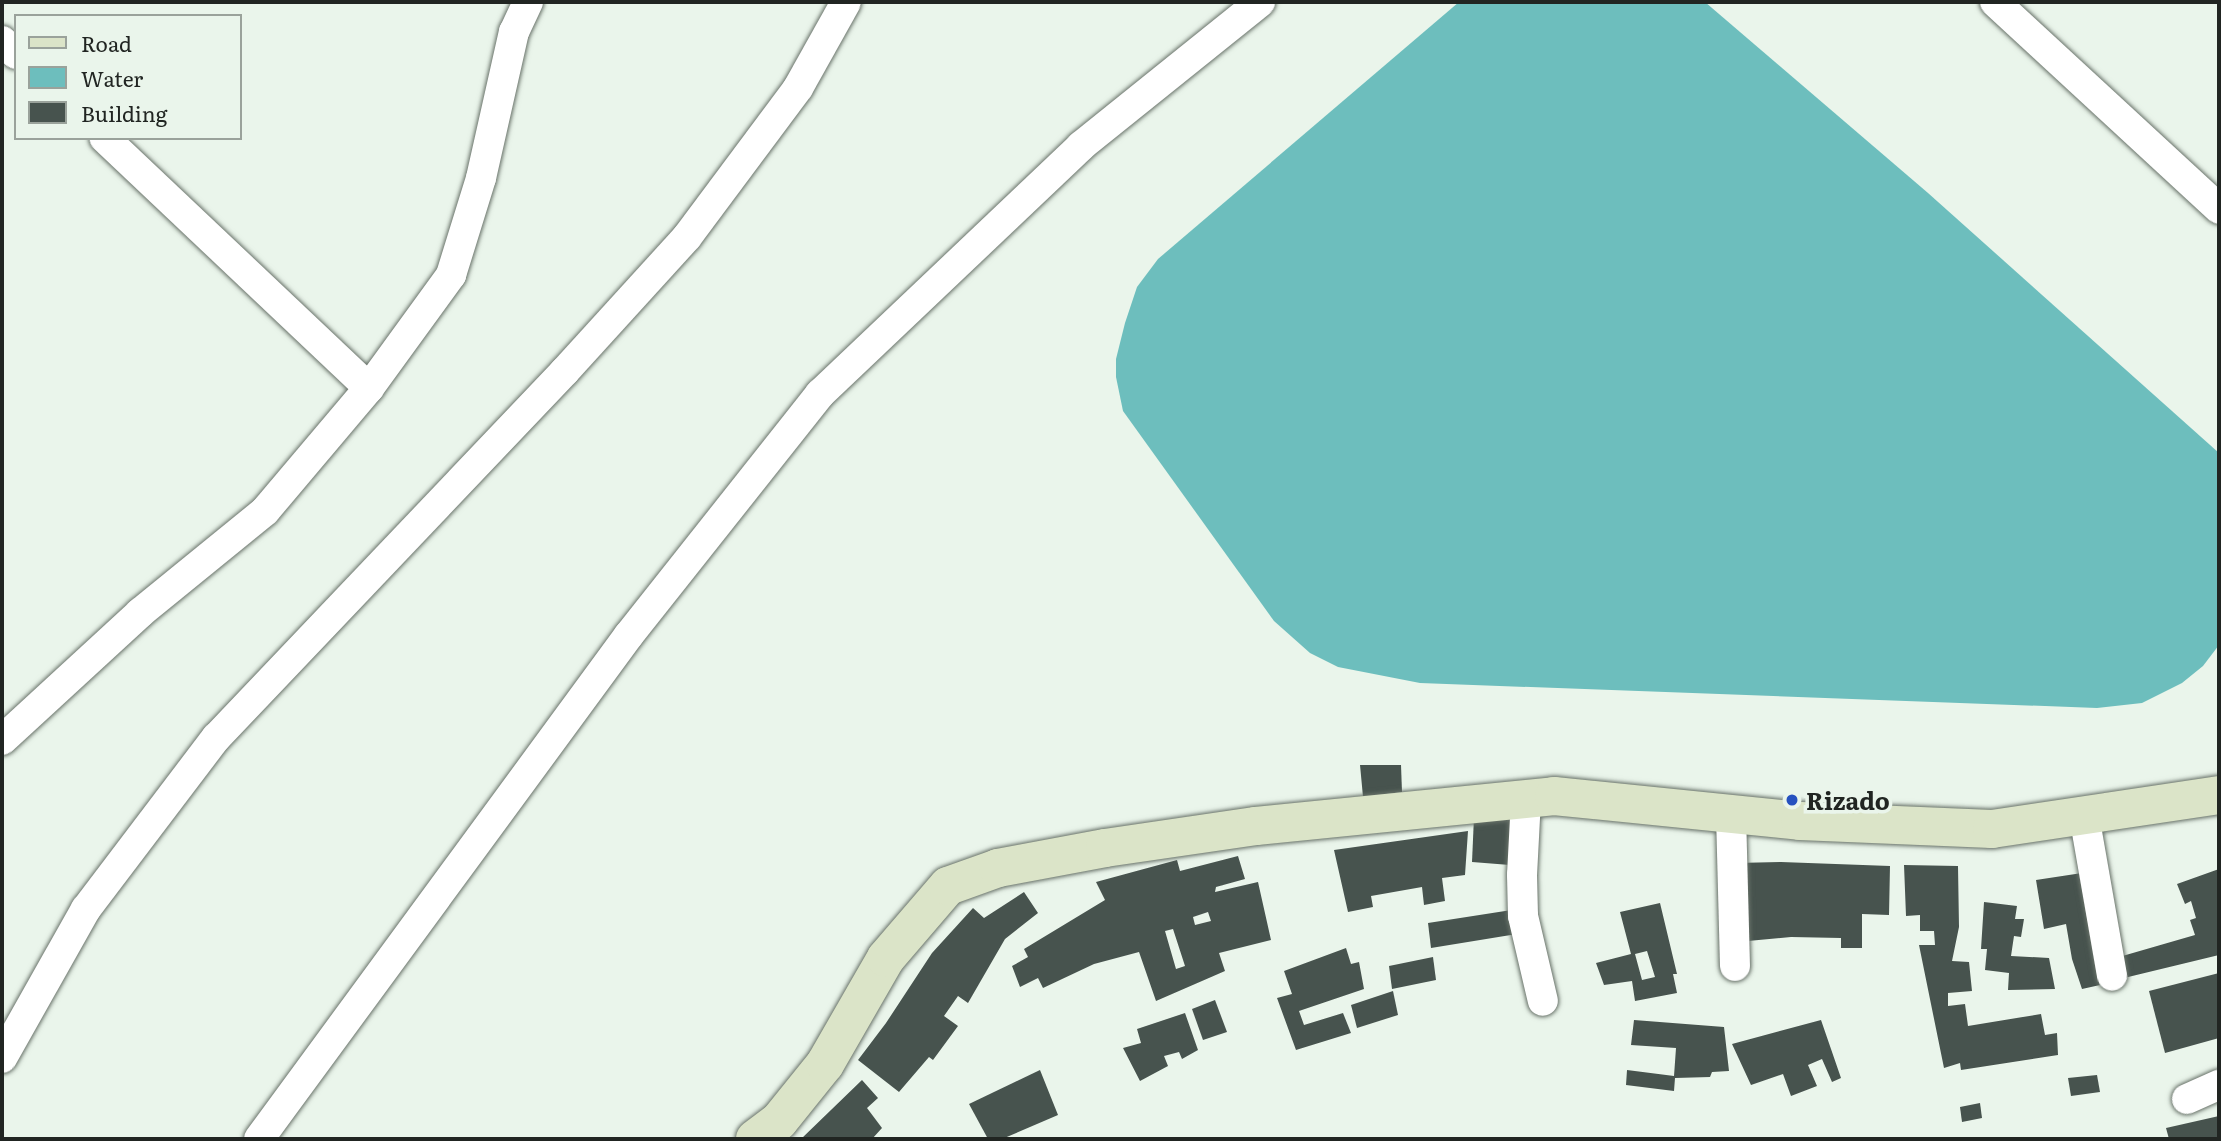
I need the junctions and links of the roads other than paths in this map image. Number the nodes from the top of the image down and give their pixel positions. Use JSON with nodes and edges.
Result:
{"nodes":[{"id":1,"x":528,"y":2,"type":"edge"},
{"id":2,"x":846,"y":2,"type":"edge"},
{"id":3,"x":1260,"y":2,"type":"edge"},
{"id":4,"x":1995,"y":2,"type":"edge"},
{"id":5,"x":107,"y":140,"type":"edge"},
{"id":6,"x":2219,"y":209,"type":"edge"},
{"id":7,"x":369,"y":388,"type":"junction"},
{"id":8,"x":2,"y":740,"type":"edge"},
{"id":9,"x":1526,"y":799,"type":"junction"},
{"id":10,"x":2218,"y":800,"type":"edge"},
{"id":11,"x":1731,"y":814,"type":"junction"},
{"id":12,"x":2084,"y":815,"type":"junction"},
{"id":13,"x":1735,"y":966,"type":"dead end"},
{"id":14,"x":2112,"y":976,"type":"dead end"},
{"id":15,"x":1543,"y":1001,"type":"dead end"},
{"id":16,"x":2,"y":1058,"type":"edge"},
{"id":17,"x":2219,"y":1085,"type":"edge"},
{"id":18,"x":2187,"y":1099,"type":"dead end"},
{"id":19,"x":259,"y":1139,"type":"edge"},
{"id":20,"x":755,"y":1139,"type":"edge"}],
"edges":[{"from":1,"to":7,"type":"street"},
{"from":2,"to":16,"type":"street"},
{"from":3,"to":19,"type":"street"},
{"from":4,"to":6,"type":"street"},
{"from":5,"to":7,"type":"street"},
{"from":7,"to":8,"type":"street"},
{"from":9,"to":11,"type":"main road"},
{"from":9,"to":15,"type":"street"},
{"from":9,"to":20,"type":"main road"},
{"from":10,"to":12,"type":"main road"},
{"from":11,"to":12,"type":"main road"},
{"from":11,"to":13,"type":"street"},
{"from":12,"to":14,"type":"street"},
{"from":17,"to":18,"type":"street"}]}
